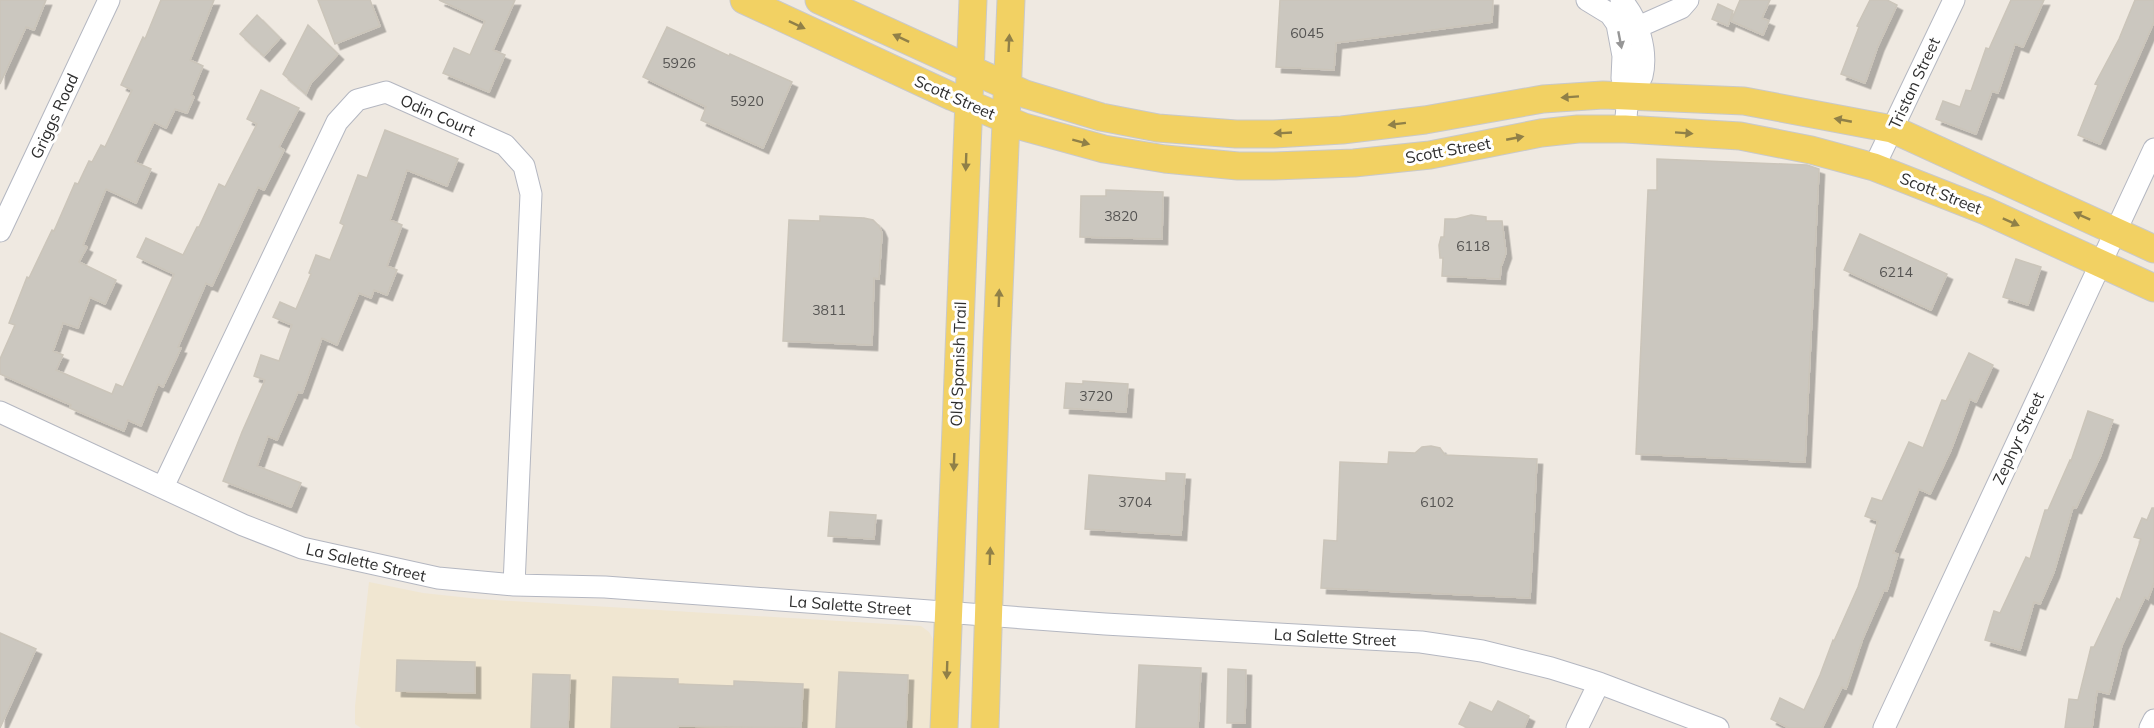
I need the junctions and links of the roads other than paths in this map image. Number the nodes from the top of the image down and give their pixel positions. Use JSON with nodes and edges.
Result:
{"nodes":[{"id":1,"x":109,"y":0,"type":"edge"},
{"id":2,"x":744,"y":0,"type":"edge"},
{"id":3,"x":819,"y":0,"type":"edge"},
{"id":4,"x":973,"y":0,"type":"edge"},
{"id":5,"x":1011,"y":0,"type":"edge"},
{"id":6,"x":1587,"y":0,"type":"edge"},
{"id":7,"x":1621,"y":0,"type":"edge"},
{"id":8,"x":1688,"y":0,"type":"edge"},
{"id":9,"x":1954,"y":0,"type":"edge"},
{"id":10,"x":1638,"y":27,"type":"junction"},
{"id":11,"x":970,"y":70,"type":"junction"},
{"id":12,"x":1007,"y":86,"type":"junction"},
{"id":13,"x":1628,"y":95,"type":"junction"},
{"id":14,"x":968,"y":104,"type":"junction"},
{"id":15,"x":1006,"y":119,"type":"junction"},
{"id":16,"x":1625,"y":129,"type":"junction"},
{"id":17,"x":1892,"y":129,"type":"junction"},
{"id":18,"x":1341,"y":130,"type":"junction"},
{"id":19,"x":2154,"y":149,"type":"edge"},
{"id":20,"x":1354,"y":163,"type":"junction"},
{"id":21,"x":1874,"y":166,"type":"junction"},
{"id":22,"x":0,"y":231,"type":"edge"},
{"id":23,"x":2115,"y":231,"type":"junction"},
{"id":24,"x":2154,"y":249,"type":"edge"},
{"id":25,"x":2100,"y":262,"type":"junction"},
{"id":26,"x":2154,"y":288,"type":"edge"},
{"id":27,"x":997,"y":340,"type":"junction"},
{"id":28,"x":959,"y":343,"type":"junction"},
{"id":29,"x":0,"y":412,"type":"edge"},
{"id":30,"x":163,"y":488,"type":"junction"},
{"id":31,"x":514,"y":585,"type":"junction"},
{"id":32,"x":949,"y":612,"type":"junction"},
{"id":33,"x":989,"y":615,"type":"junction"},
{"id":34,"x":1599,"y":683,"type":"junction"},
{"id":35,"x":2154,"y":720,"type":"edge"},
{"id":36,"x":944,"y":728,"type":"edge"},
{"id":37,"x":985,"y":728,"type":"edge"},
{"id":38,"x":1578,"y":728,"type":"edge"},
{"id":39,"x":1718,"y":728,"type":"edge"},
{"id":40,"x":1884,"y":728,"type":"edge"},
{"id":41,"x":2150,"y":728,"type":"edge"}],
"edges":[{"from":1,"to":22,"type":"street","name":"Griggs Road"},
{"from":2,"to":14,"type":"main road","name":"Scott Street","one_way":true},
{"from":11,"to":3,"type":"main road","name":"Scott Street","one_way":true},
{"from":4,"to":11,"type":"main road","name":"Old Spanish Trail"},
{"from":12,"to":5,"type":"main road","one_way":true},
{"from":6,"to":13,"type":"street","one_way":true},
{"from":7,"to":10,"type":"street"},
{"from":8,"to":10,"type":"street"},
{"from":9,"to":17,"type":"street","name":"Tristan Street"},
{"from":10,"to":13,"type":"street"},
{"from":11,"to":12,"type":"main road","name":"Scott Street"},
{"from":11,"to":14,"type":"main road","name":"Old Spanish Trail"},
{"from":12,"to":15,"type":"main road"},
{"from":18,"to":12,"type":"main road","name":"Scott Street","one_way":true},
{"from":13,"to":16,"type":"street"},
{"from":17,"to":13,"type":"main road","name":"Scott Street","one_way":true},
{"from":13,"to":18,"type":"main road","name":"Scott Street","one_way":true},
{"from":14,"to":15,"type":"main road","name":"Scott Street"},
{"from":14,"to":28,"type":"main road","name":"Old Spanish Trail","one_way":true},
{"from":15,"to":20,"type":"main road","name":"Scott Street","one_way":true},
{"from":27,"to":15,"type":"main road","one_way":true},
{"from":20,"to":16,"type":"main road","name":"Scott Street","one_way":true},
{"from":16,"to":21,"type":"main road","name":"Scott Street","one_way":true},
{"from":17,"to":21,"type":"street","name":"Tristan Street"},
{"from":23,"to":17,"type":"main road","name":"Scott Street","one_way":true},
{"from":18,"to":20,"type":"main road"},
{"from":19,"to":23,"type":"street","name":"Zephyr Street"},
{"from":21,"to":25,"type":"main road","name":"Scott Street","one_way":true},
{"from":23,"to":24,"type":"main road","name":"Scott Street"},
{"from":23,"to":25,"type":"street","name":"Zephyr Street"},
{"from":25,"to":26,"type":"main road","name":"Scott Street"},
{"from":25,"to":40,"type":"street","name":"Zephyr Street"},
{"from":27,"to":28,"type":"main road"},
{"from":33,"to":27,"type":"main road","one_way":true},
{"from":28,"to":32,"type":"main road","name":"Old Spanish Trail","one_way":true},
{"from":29,"to":30,"type":"street","name":"La Salette Street"},
{"from":30,"to":31,"type":"street","name":"La Salette Street"},
{"from":30,"to":31,"type":"street","name":"Odin Court"},
{"from":31,"to":32,"type":"street","name":"La Salette Street"},
{"from":32,"to":33,"type":"street","name":"La Salette Street"},
{"from":32,"to":36,"type":"main road","name":"Old Spanish Trail","one_way":true},
{"from":33,"to":34,"type":"street","name":"La Salette Street"},
{"from":33,"to":37,"type":"main road"},
{"from":34,"to":38,"type":"street"},
{"from":34,"to":39,"type":"street","name":"La Salette Street"},
{"from":35,"to":41,"type":"street"}]}
